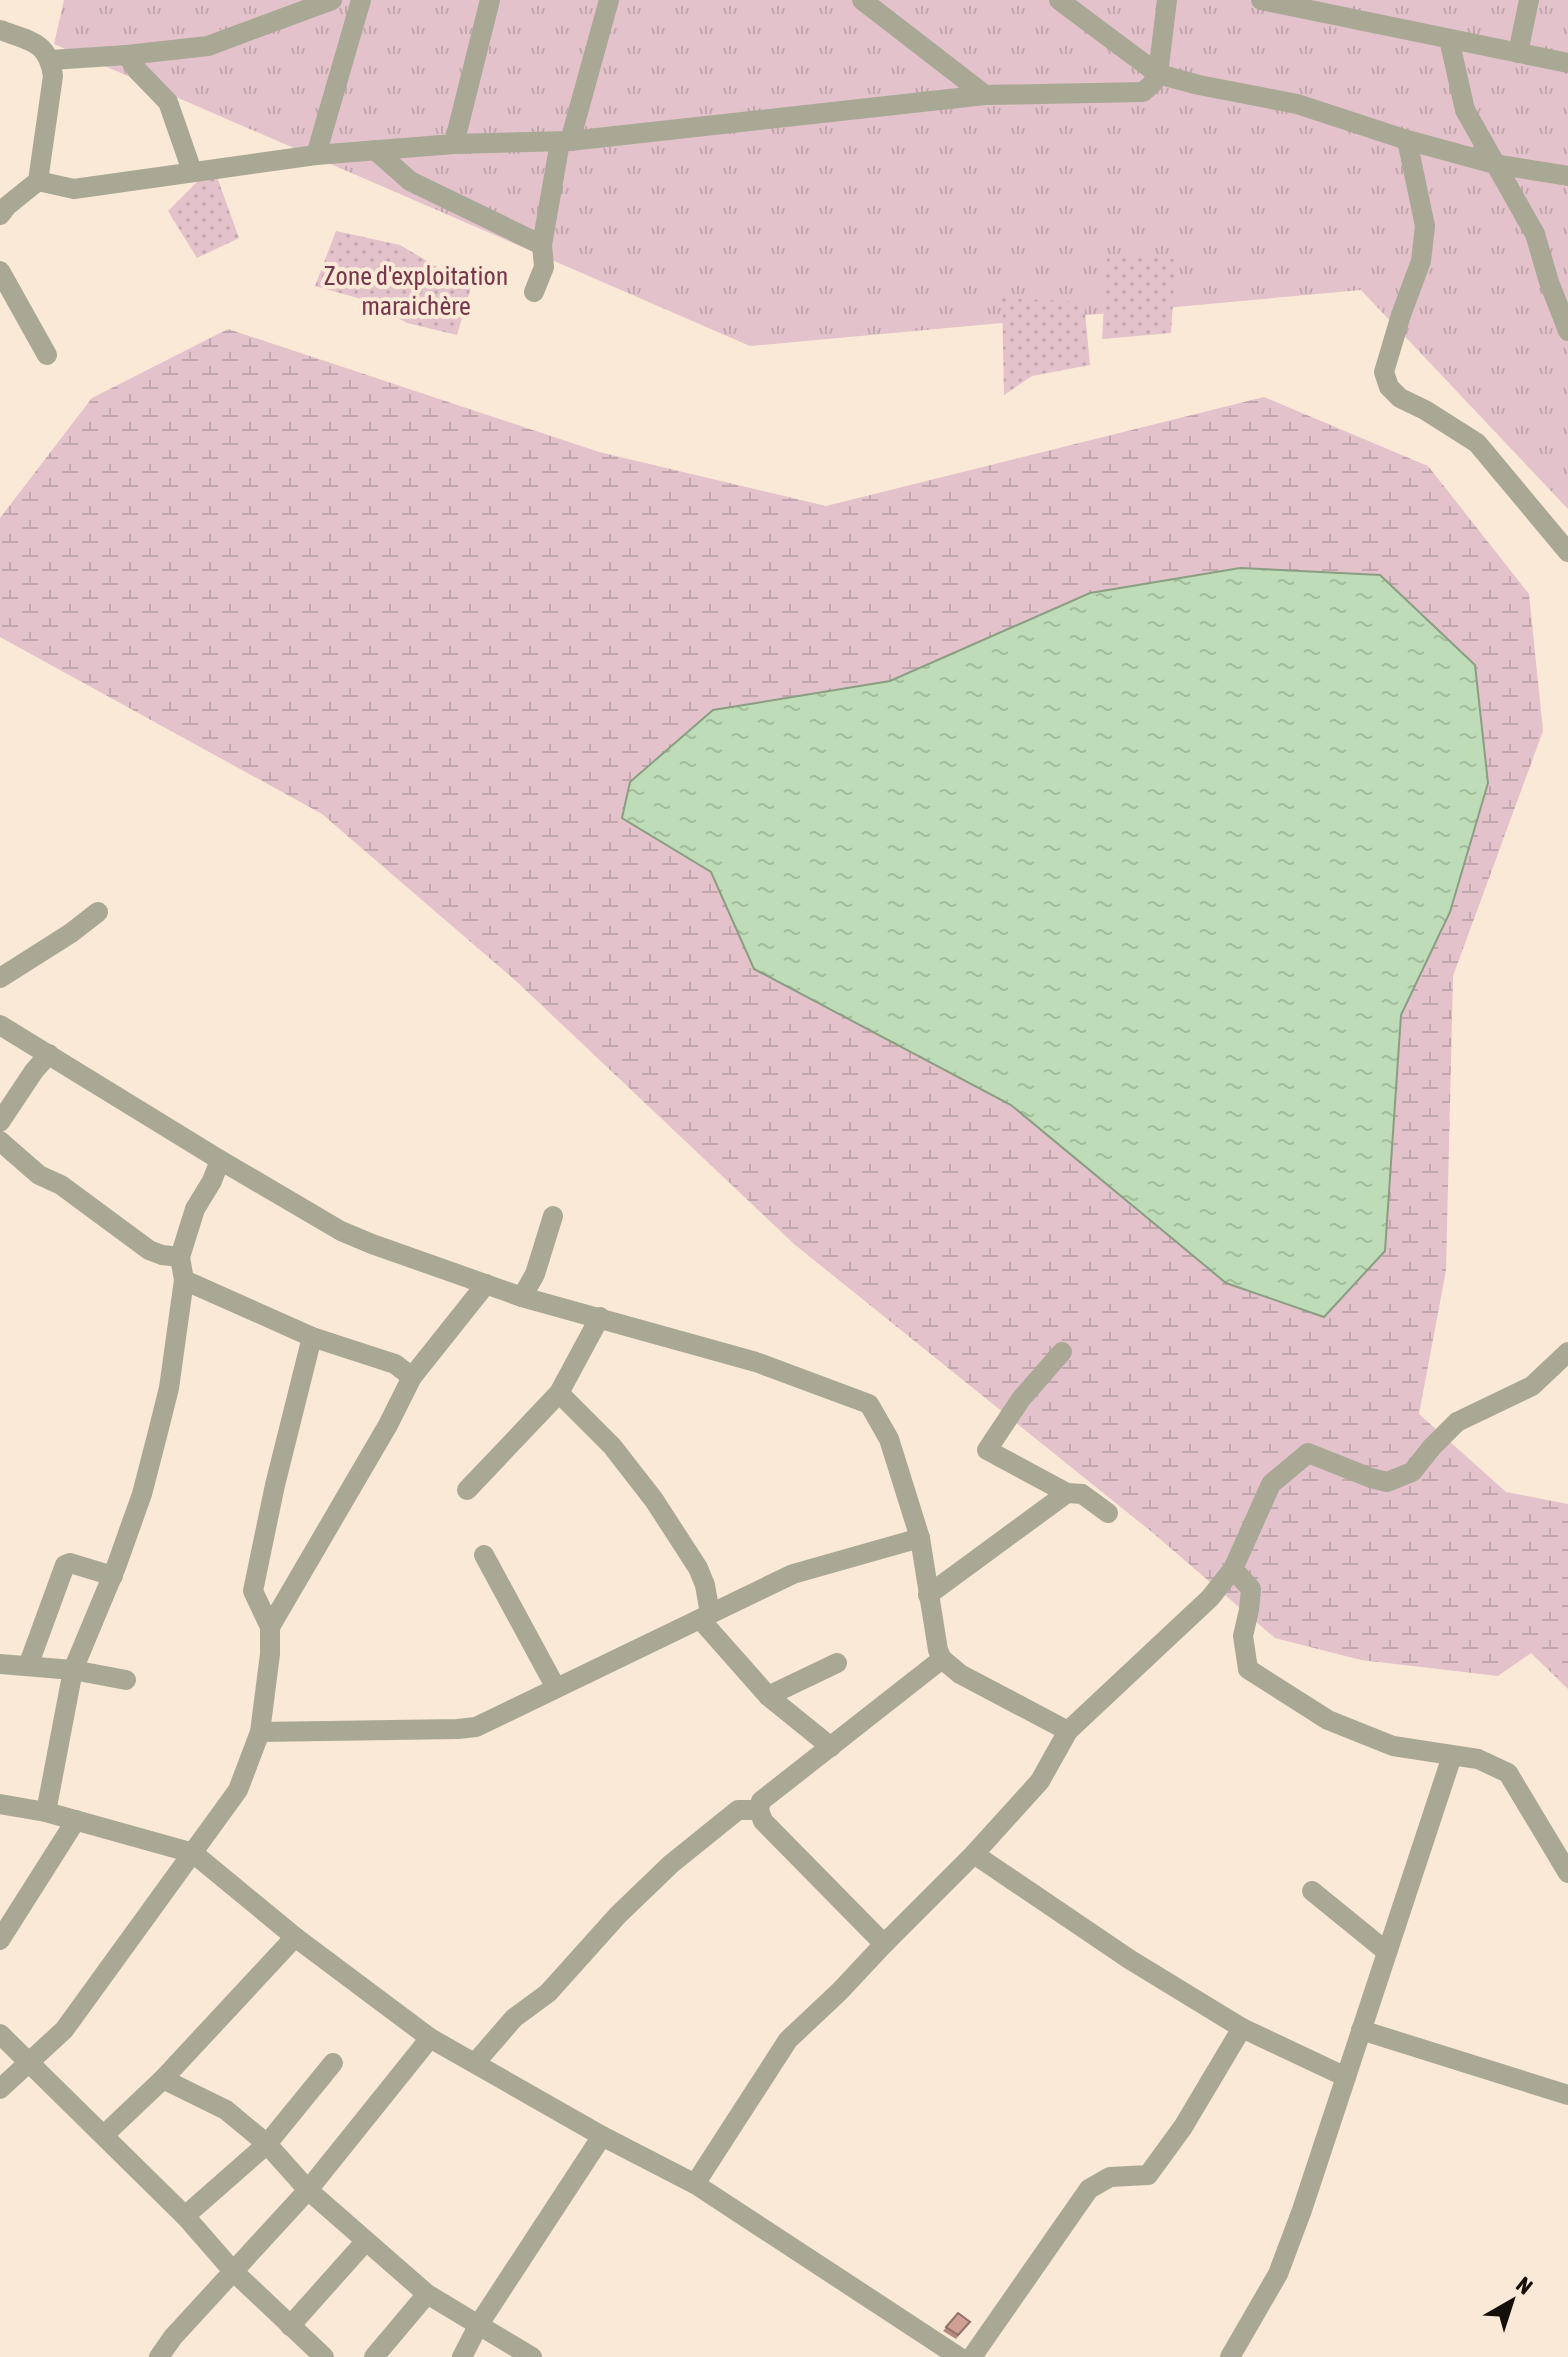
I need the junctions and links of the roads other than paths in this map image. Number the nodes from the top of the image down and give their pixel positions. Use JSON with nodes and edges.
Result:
{"nodes":[{"id":1,"x":332,"y":0,"type":"edge"},
{"id":2,"x":361,"y":0,"type":"edge"},
{"id":3,"x":490,"y":0,"type":"edge"},
{"id":4,"x":609,"y":0,"type":"edge"},
{"id":5,"x":862,"y":0,"type":"edge"},
{"id":6,"x":1059,"y":0,"type":"edge"},
{"id":7,"x":1167,"y":0,"type":"edge"},
{"id":8,"x":1261,"y":0,"type":"edge"},
{"id":9,"x":1529,"y":0,"type":"edge"},
{"id":10,"x":0,"y":30,"type":"edge"},
{"id":11,"x":1449,"y":39,"type":"junction"},
{"id":12,"x":1518,"y":53,"type":"junction"},
{"id":13,"x":127,"y":55,"type":"junction"},
{"id":14,"x":51,"y":60,"type":"junction"},
{"id":15,"x":1568,"y":63,"type":"edge"},
{"id":16,"x":1158,"y":74,"type":"junction"},
{"id":17,"x":985,"y":95,"type":"junction"},
{"id":18,"x":1407,"y":140,"type":"junction"},
{"id":19,"x":565,"y":141,"type":"junction"},
{"id":20,"x":454,"y":144,"type":"junction"},
{"id":21,"x":375,"y":150,"type":"junction"},
{"id":22,"x":316,"y":155,"type":"junction"},
{"id":23,"x":1495,"y":164,"type":"junction"},
{"id":24,"x":192,"y":171,"type":"junction"},
{"id":25,"x":1568,"y":176,"type":"edge"},
{"id":26,"x":38,"y":181,"type":"junction"},
{"id":27,"x":0,"y":215,"type":"edge"},
{"id":28,"x":542,"y":245,"type":"junction"},
{"id":29,"x":0,"y":271,"type":"edge"},
{"id":30,"x":534,"y":292,"type":"dead end"},
{"id":31,"x":1568,"y":331,"type":"edge"},
{"id":32,"x":47,"y":355,"type":"dead end"},
{"id":33,"x":1568,"y":552,"type":"edge"},
{"id":34,"x":98,"y":912,"type":"dead end"},
{"id":35,"x":0,"y":978,"type":"edge"},
{"id":36,"x":0,"y":1025,"type":"edge"},
{"id":37,"x":49,"y":1054,"type":"junction"},
{"id":38,"x":0,"y":1122,"type":"edge"},
{"id":39,"x":0,"y":1141,"type":"edge"},
{"id":40,"x":220,"y":1160,"type":"junction"},
{"id":41,"x":553,"y":1216,"type":"dead end"},
{"id":42,"x":180,"y":1257,"type":"junction"},
{"id":43,"x":184,"y":1280,"type":"junction"},
{"id":44,"x":486,"y":1284,"type":"junction"},
{"id":45,"x":522,"y":1297,"type":"junction"},
{"id":46,"x":600,"y":1317,"type":"junction"},
{"id":47,"x":312,"y":1337,"type":"junction"},
{"id":48,"x":1062,"y":1352,"type":"dead end"},
{"id":49,"x":1568,"y":1352,"type":"edge"},
{"id":50,"x":412,"y":1377,"type":"junction"},
{"id":51,"x":559,"y":1393,"type":"junction"},
{"id":52,"x":467,"y":1490,"type":"dead end"},
{"id":53,"x":1067,"y":1493,"type":"junction"},
{"id":54,"x":1108,"y":1513,"type":"dead end"},
{"id":55,"x":920,"y":1538,"type":"junction"},
{"id":56,"x":484,"y":1555,"type":"dead end"},
{"id":57,"x":1233,"y":1569,"type":"junction"},
{"id":58,"x":113,"y":1576,"type":"junction"},
{"id":59,"x":928,"y":1595,"type":"junction"},
{"id":60,"x":705,"y":1617,"type":"junction"},
{"id":61,"x":270,"y":1627,"type":"junction"},
{"id":62,"x":942,"y":1659,"type":"junction"},
{"id":63,"x":837,"y":1663,"type":"dead end"},
{"id":64,"x":0,"y":1664,"type":"edge"},
{"id":65,"x":28,"y":1666,"type":"junction"},
{"id":66,"x":73,"y":1670,"type":"junction"},
{"id":67,"x":126,"y":1680,"type":"dead end"},
{"id":68,"x":556,"y":1688,"type":"junction"},
{"id":69,"x":768,"y":1696,"type":"junction"},
{"id":70,"x":1068,"y":1731,"type":"junction"},
{"id":71,"x":260,"y":1732,"type":"junction"},
{"id":72,"x":831,"y":1747,"type":"junction"},
{"id":73,"x":1452,"y":1756,"type":"junction"},
{"id":74,"x":0,"y":1804,"type":"edge"},
{"id":75,"x":759,"y":1810,"type":"junction"},
{"id":76,"x":46,"y":1812,"type":"junction"},
{"id":77,"x":76,"y":1820,"type":"junction"},
{"id":78,"x":193,"y":1853,"type":"junction"},
{"id":79,"x":974,"y":1854,"type":"junction"},
{"id":80,"x":1568,"y":1873,"type":"edge"},
{"id":81,"x":1312,"y":1891,"type":"dead end"},
{"id":82,"x":295,"y":1937,"type":"junction"},
{"id":83,"x":0,"y":1940,"type":"edge"},
{"id":84,"x":884,"y":1944,"type":"junction"},
{"id":85,"x":1387,"y":1952,"type":"junction"},
{"id":86,"x":1242,"y":2028,"type":"junction"},
{"id":87,"x":1361,"y":2030,"type":"junction"},
{"id":88,"x":0,"y":2034,"type":"edge"},
{"id":89,"x":430,"y":2038,"type":"junction"},
{"id":90,"x":28,"y":2062,"type":"junction"},
{"id":91,"x":333,"y":2063,"type":"dead end"},
{"id":92,"x":475,"y":2063,"type":"junction"},
{"id":93,"x":1346,"y":2077,"type":"junction"},
{"id":94,"x":163,"y":2079,"type":"junction"},
{"id":95,"x":0,"y":2089,"type":"edge"},
{"id":96,"x":1568,"y":2095,"type":"edge"},
{"id":97,"x":104,"y":2135,"type":"junction"},
{"id":98,"x":602,"y":2136,"type":"junction"},
{"id":99,"x":267,"y":2144,"type":"junction"},
{"id":100,"x":695,"y":2184,"type":"junction"},
{"id":101,"x":308,"y":2190,"type":"junction"},
{"id":102,"x":185,"y":2216,"type":"junction"},
{"id":103,"x":365,"y":2242,"type":"junction"},
{"id":104,"x":233,"y":2271,"type":"junction"},
{"id":105,"x":427,"y":2294,"type":"junction"},
{"id":106,"x":479,"y":2324,"type":"junction"},
{"id":107,"x":290,"y":2326,"type":"junction"},
{"id":108,"x":317,"y":2355,"type":"edge"},
{"id":109,"x":159,"y":2357,"type":"edge"},
{"id":110,"x":374,"y":2357,"type":"edge"},
{"id":111,"x":462,"y":2357,"type":"edge"},
{"id":112,"x":532,"y":2357,"type":"edge"},
{"id":113,"x":959,"y":2357,"type":"edge"},
{"id":114,"x":972,"y":2357,"type":"edge"},
{"id":115,"x":1230,"y":2357,"type":"edge"}],
"edges":[{"from":1,"to":13,"type":"street"},
{"from":2,"to":22,"type":"street"},
{"from":3,"to":20,"type":"street"},
{"from":4,"to":19,"type":"street"},
{"from":5,"to":17,"type":"street"},
{"from":6,"to":16,"type":"street"},
{"from":7,"to":16,"type":"street"},
{"from":8,"to":11,"type":"street"},
{"from":9,"to":12,"type":"street"},
{"from":10,"to":14,"type":"street"},
{"from":11,"to":12,"type":"street"},
{"from":11,"to":23,"type":"street"},
{"from":12,"to":15,"type":"street"},
{"from":13,"to":14,"type":"street"},
{"from":13,"to":24,"type":"street"},
{"from":14,"to":26,"type":"street"},
{"from":16,"to":17,"type":"street"},
{"from":16,"to":18,"type":"street"},
{"from":17,"to":19,"type":"street"},
{"from":18,"to":23,"type":"street"},
{"from":18,"to":33,"type":"street"},
{"from":19,"to":20,"type":"street"},
{"from":19,"to":28,"type":"street"},
{"from":20,"to":21,"type":"street"},
{"from":21,"to":22,"type":"street"},
{"from":21,"to":28,"type":"street"},
{"from":22,"to":24,"type":"street"},
{"from":23,"to":25,"type":"street"},
{"from":23,"to":31,"type":"street"},
{"from":24,"to":26,"type":"street"},
{"from":26,"to":27,"type":"street"},
{"from":28,"to":30,"type":"street"},
{"from":29,"to":32,"type":"street"},
{"from":34,"to":35,"type":"street"},
{"from":36,"to":37,"type":"street"},
{"from":37,"to":38,"type":"street"},
{"from":37,"to":40,"type":"street"},
{"from":39,"to":42,"type":"street"},
{"from":40,"to":42,"type":"street"},
{"from":40,"to":44,"type":"street"},
{"from":41,"to":45,"type":"street"},
{"from":42,"to":43,"type":"street"},
{"from":43,"to":47,"type":"street"},
{"from":43,"to":58,"type":"street"},
{"from":44,"to":45,"type":"street"},
{"from":44,"to":50,"type":"street"},
{"from":45,"to":46,"type":"street"},
{"from":46,"to":51,"type":"street"},
{"from":46,"to":55,"type":"street"},
{"from":47,"to":50,"type":"street"},
{"from":47,"to":61,"type":"street"},
{"from":48,"to":53,"type":"street"},
{"from":49,"to":57,"type":"street"},
{"from":50,"to":61,"type":"street"},
{"from":51,"to":52,"type":"street"},
{"from":51,"to":60,"type":"street"},
{"from":53,"to":54,"type":"street"},
{"from":53,"to":59,"type":"street"},
{"from":55,"to":59,"type":"street"},
{"from":55,"to":60,"type":"street"},
{"from":56,"to":68,"type":"street"},
{"from":57,"to":70,"type":"street"},
{"from":57,"to":73,"type":"street"},
{"from":58,"to":65,"type":"street"},
{"from":58,"to":66,"type":"street"},
{"from":59,"to":62,"type":"street"},
{"from":60,"to":68,"type":"street"},
{"from":60,"to":69,"type":"street"},
{"from":61,"to":71,"type":"street"},
{"from":62,"to":70,"type":"street"},
{"from":62,"to":72,"type":"street"},
{"from":63,"to":69,"type":"street"},
{"from":64,"to":65,"type":"street"},
{"from":65,"to":66,"type":"street"},
{"from":66,"to":67,"type":"street"},
{"from":66,"to":76,"type":"street"},
{"from":68,"to":71,"type":"street"},
{"from":69,"to":72,"type":"street"},
{"from":70,"to":79,"type":"street"},
{"from":71,"to":78,"type":"street"},
{"from":72,"to":75,"type":"street"},
{"from":73,"to":80,"type":"street"},
{"from":73,"to":85,"type":"street"},
{"from":74,"to":76,"type":"street"},
{"from":75,"to":84,"type":"street"},
{"from":75,"to":92,"type":"street"},
{"from":76,"to":77,"type":"street"},
{"from":77,"to":78,"type":"street"},
{"from":77,"to":83,"type":"street"},
{"from":78,"to":82,"type":"street"},
{"from":78,"to":90,"type":"street"},
{"from":79,"to":84,"type":"street"},
{"from":79,"to":86,"type":"street"},
{"from":81,"to":85,"type":"street"},
{"from":82,"to":89,"type":"street"},
{"from":82,"to":94,"type":"street"},
{"from":84,"to":100,"type":"street"},
{"from":85,"to":87,"type":"street"},
{"from":86,"to":93,"type":"street"},
{"from":86,"to":114,"type":"street"},
{"from":87,"to":93,"type":"street"},
{"from":87,"to":96,"type":"street"},
{"from":88,"to":90,"type":"street"},
{"from":89,"to":92,"type":"street"},
{"from":89,"to":101,"type":"street"},
{"from":90,"to":95,"type":"street"},
{"from":90,"to":97,"type":"street"},
{"from":91,"to":99,"type":"street"},
{"from":92,"to":98,"type":"street"},
{"from":93,"to":115,"type":"street"},
{"from":94,"to":97,"type":"street"},
{"from":94,"to":99,"type":"street"},
{"from":97,"to":102,"type":"street"},
{"from":98,"to":100,"type":"street"},
{"from":98,"to":106,"type":"street"},
{"from":99,"to":101,"type":"street"},
{"from":99,"to":102,"type":"street"},
{"from":100,"to":113,"type":"street"},
{"from":101,"to":103,"type":"street"},
{"from":101,"to":104,"type":"street"},
{"from":102,"to":104,"type":"street"},
{"from":103,"to":105,"type":"street"},
{"from":103,"to":107,"type":"street"},
{"from":104,"to":107,"type":"street"},
{"from":104,"to":109,"type":"street"},
{"from":105,"to":106,"type":"street"},
{"from":105,"to":110,"type":"street"},
{"from":106,"to":111,"type":"street"},
{"from":106,"to":112,"type":"street"},
{"from":107,"to":108,"type":"street"}]}
